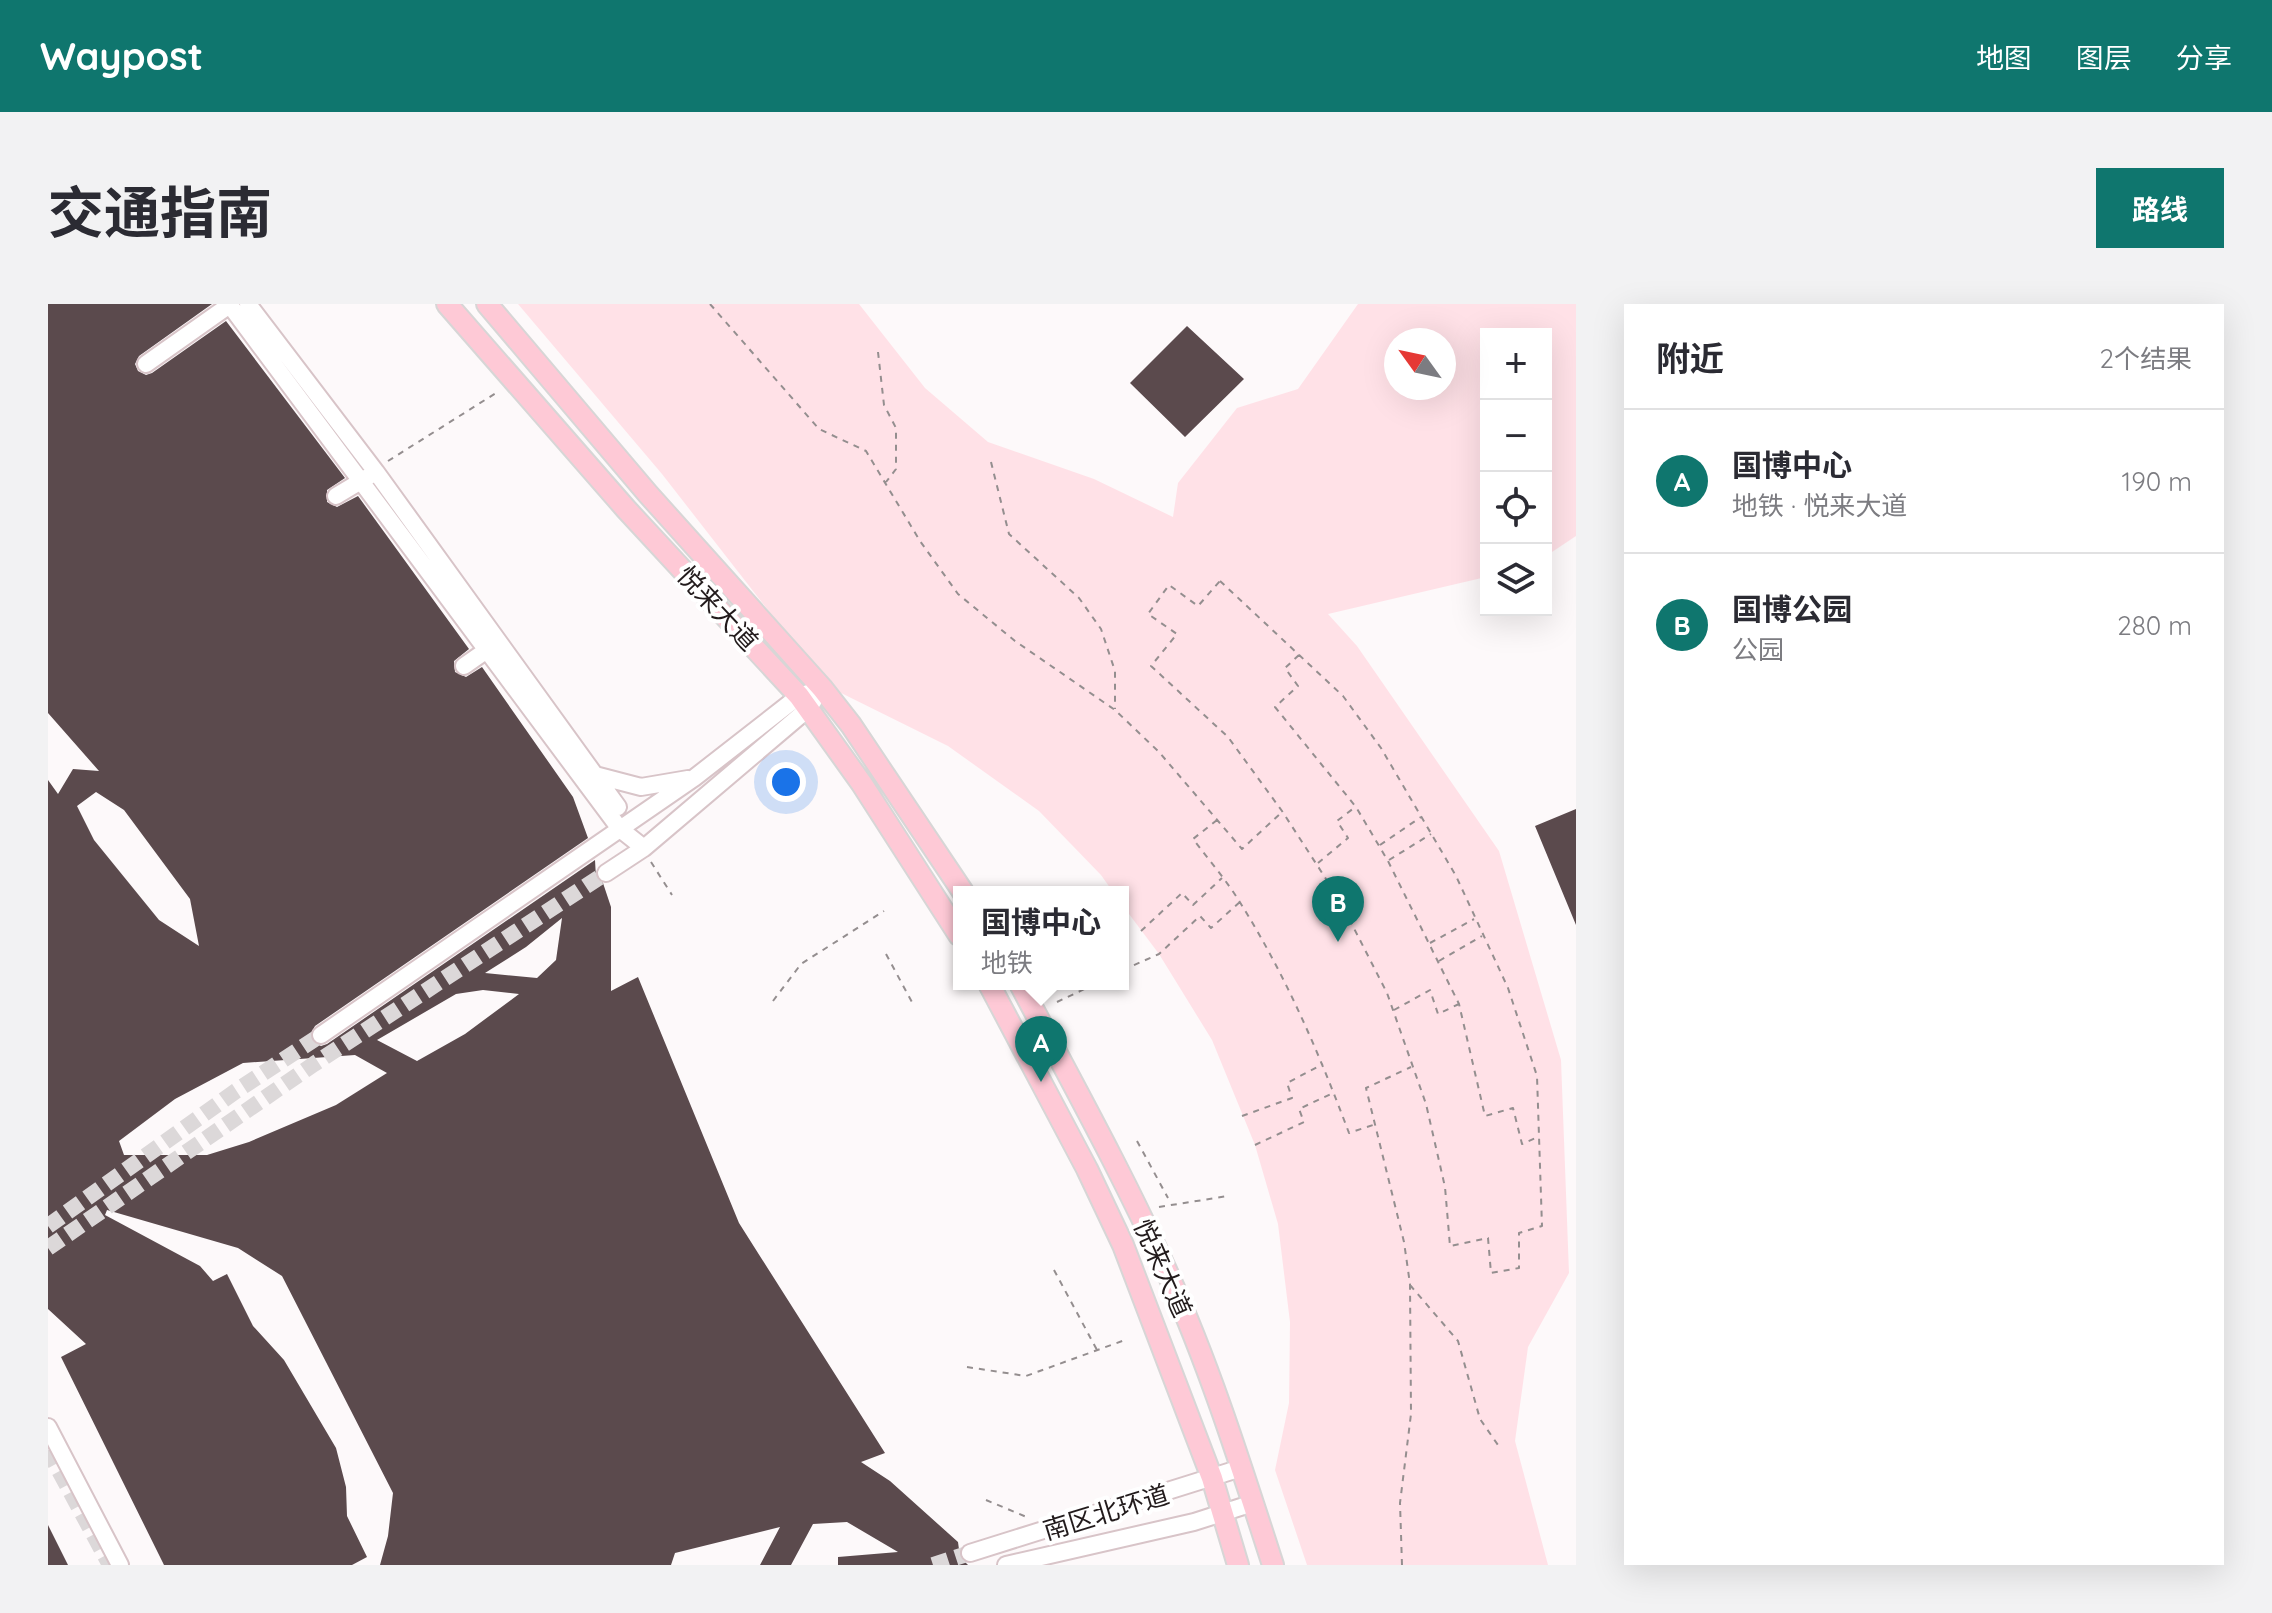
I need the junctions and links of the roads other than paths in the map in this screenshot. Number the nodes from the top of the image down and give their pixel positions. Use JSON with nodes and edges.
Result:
{"nodes":[{"id":1,"x":230,"y":304,"type":"edge"},
{"id":2,"x":248,"y":304,"type":"edge"},
{"id":3,"x":447,"y":304,"type":"edge"},
{"id":4,"x":487,"y":304,"type":"edge"},
{"id":5,"x":146,"y":364,"type":"dead end"},
{"id":6,"x":369,"y":476,"type":"junction"},
{"id":7,"x":336,"y":496,"type":"dead end"},
{"id":8,"x":493,"y":645,"type":"junction"},
{"id":9,"x":464,"y":666,"type":"dead end"},
{"id":10,"x":822,"y":688,"type":"junction"},
{"id":11,"x":804,"y":702,"type":"junction"},
{"id":12,"x":595,"y":775,"type":"junction"},
{"id":13,"x":694,"y":778,"type":"junction"},
{"id":14,"x":625,"y":826,"type":"junction"},
{"id":15,"x":647,"y":854,"type":"junction"},
{"id":16,"x":606,"y":873,"type":"tunnel mouth"},
{"id":17,"x":959,"y":886,"type":"edge"},
{"id":18,"x":953,"y":926,"type":"edge"},
{"id":19,"x":992,"y":990,"type":"edge"},
{"id":20,"x":1023,"y":990,"type":"edge"},
{"id":21,"x":321,"y":1035,"type":"tunnel mouth"},
{"id":22,"x":48,"y":1427,"type":"edge"},
{"id":23,"x":1241,"y":1468,"type":"junction"},
{"id":24,"x":1212,"y":1478,"type":"junction"},
{"id":25,"x":1253,"y":1503,"type":"junction"},
{"id":26,"x":1221,"y":1513,"type":"junction"},
{"id":27,"x":1025,"y":1537,"type":"junction"},
{"id":28,"x":1008,"y":1542,"type":"junction"},
{"id":29,"x":970,"y":1553,"type":"tunnel mouth"},
{"id":30,"x":1034,"y":1563,"type":"edge"},
{"id":31,"x":120,"y":1565,"type":"edge"},
{"id":32,"x":1012,"y":1565,"type":"edge"},
{"id":33,"x":1238,"y":1565,"type":"edge"},
{"id":34,"x":1273,"y":1565,"type":"edge"}],
"edges":[{"from":1,"to":5,"type":"street"},
{"from":1,"to":6,"type":"street"},
{"from":2,"to":6,"type":"street"},
{"from":3,"to":11,"type":"main road","name":"悦来大道"},
{"from":4,"to":10,"type":"main road","name":"悦来大道"},
{"from":6,"to":7,"type":"street"},
{"from":6,"to":8,"type":"street"},
{"from":8,"to":9,"type":"street"},
{"from":8,"to":12,"type":"street"},
{"from":8,"to":14,"type":"street"},
{"from":10,"to":11,"type":"street"},
{"from":10,"to":17,"type":"main road","name":"悦来大道"},
{"from":11,"to":13,"type":"street"},
{"from":11,"to":15,"type":"street"},
{"from":11,"to":18,"type":"main road","name":"悦来大道"},
{"from":12,"to":13,"type":"street"},
{"from":12,"to":14,"type":"street"},
{"from":13,"to":14,"type":"street"},
{"from":14,"to":15,"type":"street"},
{"from":14,"to":21,"type":"street"},
{"from":15,"to":16,"type":"street"},
{"from":19,"to":24,"type":"main road","name":"悦来大道"},
{"from":20,"to":23,"type":"main road","name":"悦来大道"},
{"from":22,"to":31,"type":"street"},
{"from":23,"to":24,"type":"street","name":"南区北环道"},
{"from":23,"to":25,"type":"main road","name":"悦来大道"},
{"from":24,"to":26,"type":"main road","name":"悦来大道"},
{"from":24,"to":27,"type":"street","name":"南区北环道"},
{"from":25,"to":26,"type":"street","name":"南区北环道"},
{"from":25,"to":34,"type":"main road","name":"悦来大道"},
{"from":26,"to":30,"type":"street","name":"南区北环道"},
{"from":26,"to":33,"type":"main road","name":"悦来大道"},
{"from":27,"to":28,"type":"street","name":"南区北环道"},
{"from":27,"to":30,"type":"street"},
{"from":28,"to":29,"type":"street","name":"南区北环道"},
{"from":28,"to":32,"type":"street"},
{"from":30,"to":32,"type":"street","name":"南区北环道"}]}
